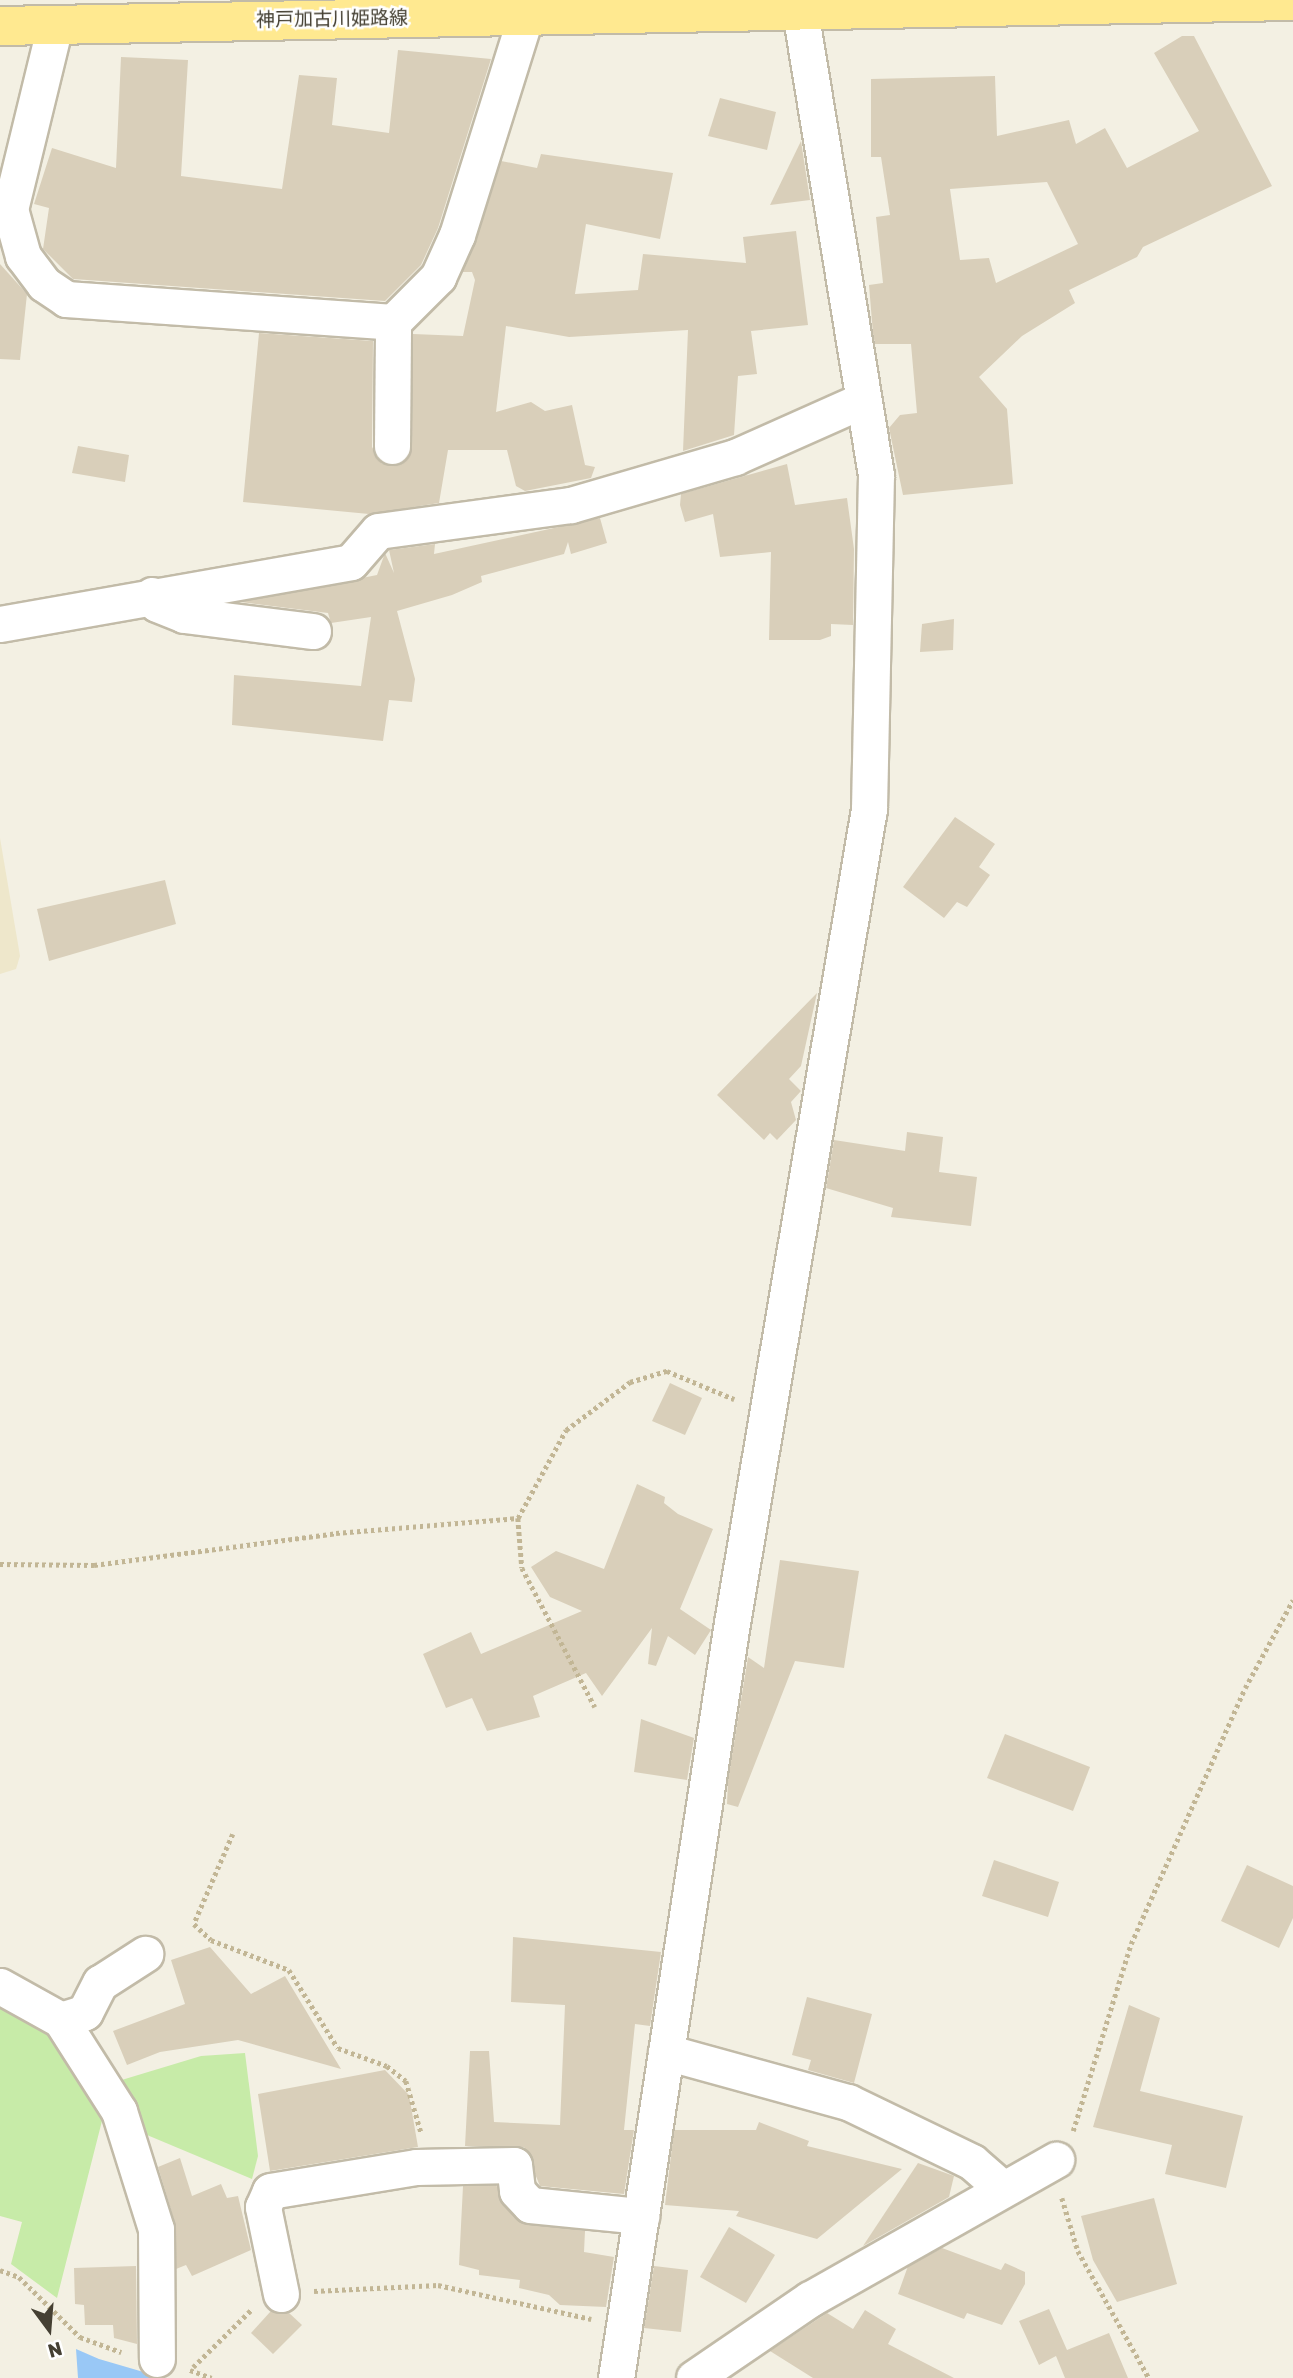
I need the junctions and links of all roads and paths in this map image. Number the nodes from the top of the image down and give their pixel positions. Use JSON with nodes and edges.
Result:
{"nodes":[{"id":1,"x":1293,"y":1,"type":"edge"},
{"id":2,"x":798,"y":4,"type":"edge"},
{"id":3,"x":526,"y":15,"type":"junction"},
{"id":4,"x":55,"y":25,"type":"junction"},
{"id":5,"x":0,"y":26,"type":"edge"},
{"id":6,"x":393,"y":323,"type":"junction"},
{"id":7,"x":861,"y":401,"type":"junction"},
{"id":8,"x":392,"y":446,"type":"dead end"},
{"id":9,"x":152,"y":595,"type":"junction"},
{"id":10,"x":0,"y":624,"type":"edge"},
{"id":11,"x":313,"y":631,"type":"dead end"},
{"id":12,"x":767,"y":1412,"type":"junction"},
{"id":13,"x":518,"y":1518,"type":"junction"},
{"id":14,"x":0,"y":1564,"type":"edge"},
{"id":15,"x":1293,"y":1600,"type":"edge"},
{"id":16,"x":595,"y":1707,"type":"dead end"},
{"id":17,"x":233,"y":1834,"type":"dead end"},
{"id":18,"x":145,"y":1954,"type":"dead end"},
{"id":19,"x":0,"y":1986,"type":"edge"},
{"id":20,"x":61,"y":2020,"type":"junction"},
{"id":21,"x":666,"y":2052,"type":"junction"},
{"id":22,"x":1056,"y":2160,"type":"junction"},
{"id":23,"x":427,"y":2167,"type":"junction"},
{"id":24,"x":1001,"y":2187,"type":"junction"},
{"id":25,"x":641,"y":2216,"type":"junction"},
{"id":26,"x":281,"y":2294,"type":"dead end"},
{"id":27,"x":157,"y":2359,"type":"dead end"},
{"id":28,"x":190,"y":2370,"type":"dead end"},
{"id":29,"x":212,"y":2378,"type":"edge"},
{"id":30,"x":616,"y":2378,"type":"edge"},
{"id":31,"x":694,"y":2378,"type":"edge"},
{"id":32,"x":1149,"y":2378,"type":"edge"}],
"edges":[{"from":1,"to":2,"type":"main road","name":"神戸加古川姫路線"},
{"from":2,"to":3,"type":"main road","name":"神戸加古川姫路線"},
{"from":2,"to":7,"type":"street"},
{"from":3,"to":4,"type":"main road","name":"神戸加古川姫路線"},
{"from":3,"to":6,"type":"street"},
{"from":4,"to":5,"type":"main road","name":"神戸加古川姫路線"},
{"from":4,"to":6,"type":"street"},
{"from":6,"to":8,"type":"street"},
{"from":7,"to":9,"type":"street"},
{"from":7,"to":12,"type":"street"},
{"from":9,"to":10,"type":"street"},
{"from":9,"to":11,"type":"street"},
{"from":12,"to":13,"type":"path"},
{"from":12,"to":21,"type":"street"},
{"from":13,"to":14,"type":"path"},
{"from":13,"to":16,"type":"path"},
{"from":15,"to":22,"type":"path"},
{"from":17,"to":23,"type":"path"},
{"from":18,"to":20,"type":"street"},
{"from":19,"to":20,"type":"street"},
{"from":20,"to":27,"type":"street"},
{"from":21,"to":24,"type":"street"},
{"from":21,"to":25,"type":"street"},
{"from":22,"to":24,"type":"street"},
{"from":22,"to":32,"type":"path"},
{"from":23,"to":25,"type":"street"},
{"from":23,"to":26,"type":"street"},
{"from":24,"to":31,"type":"street"},
{"from":25,"to":30,"type":"street"},
{"from":28,"to":29,"type":"path"}]}
